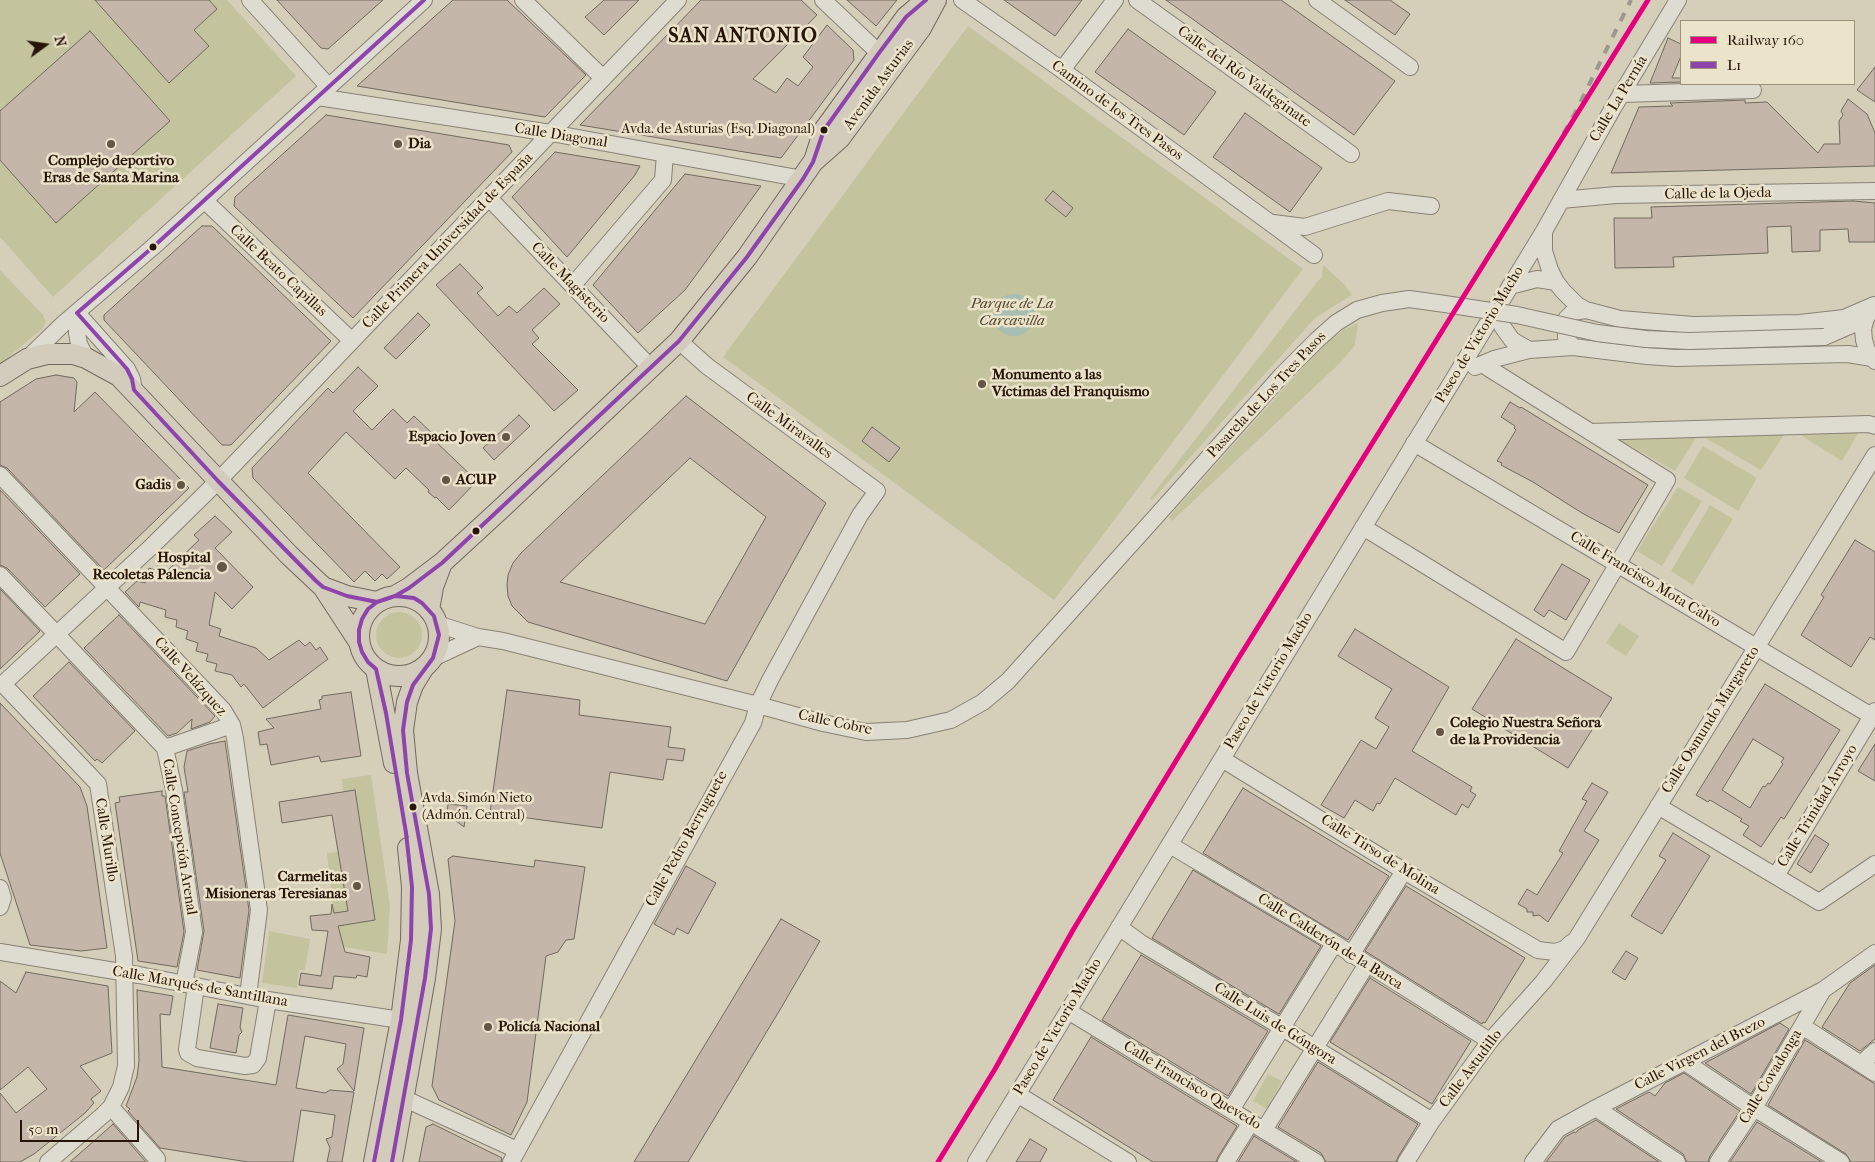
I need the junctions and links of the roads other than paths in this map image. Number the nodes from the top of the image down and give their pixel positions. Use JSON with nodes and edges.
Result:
{"nodes":[{"id":1,"x":250,"y":0,"type":"edge"},
{"id":2,"x":424,"y":0,"type":"edge"},
{"id":3,"x":523,"y":0,"type":"edge"},
{"id":4,"x":678,"y":0,"type":"edge"},
{"id":5,"x":823,"y":0,"type":"edge"},
{"id":6,"x":926,"y":0,"type":"edge"},
{"id":7,"x":936,"y":0,"type":"edge"},
{"id":8,"x":962,"y":0,"type":"edge"},
{"id":9,"x":1115,"y":0,"type":"edge"},
{"id":10,"x":1137,"y":0,"type":"edge"},
{"id":11,"x":1317,"y":0,"type":"edge"},
{"id":12,"x":1678,"y":0,"type":"edge"},
{"id":13,"x":879,"y":53,"type":"junction"},
{"id":14,"x":1410,"y":67,"type":"dead end"},
{"id":15,"x":1062,"y":70,"type":"junction"},
{"id":16,"x":603,"y":78,"type":"junction"},
{"id":17,"x":1753,"y":90,"type":"dead end"},
{"id":18,"x":324,"y":92,"type":"junction"},
{"id":19,"x":1621,"y":94,"type":"junction"},
{"id":20,"x":550,"y":133,"type":"junction"},
{"id":21,"x":665,"y":154,"type":"junction"},
{"id":22,"x":1351,"y":154,"type":"dead end"},
{"id":23,"x":814,"y":162,"type":"junction"},
{"id":24,"x":803,"y":179,"type":"junction"},
{"id":25,"x":1875,"y":191,"type":"edge"},
{"id":26,"x":489,"y":198,"type":"junction"},
{"id":27,"x":204,"y":200,"type":"junction"},
{"id":28,"x":1561,"y":200,"type":"junction"},
{"id":29,"x":1430,"y":206,"type":"dead end"},
{"id":30,"x":1271,"y":223,"type":"junction"},
{"id":31,"x":1544,"y":231,"type":"junction"},
{"id":32,"x":1314,"y":255,"type":"dead end"},
{"id":33,"x":1556,"y":282,"type":"junction"},
{"id":34,"x":574,"y":286,"type":"junction"},
{"id":35,"x":1510,"y":286,"type":"junction"},
{"id":36,"x":1498,"y":304,"type":"junction"},
{"id":37,"x":1872,"y":309,"type":"edge"},
{"id":38,"x":1586,"y":310,"type":"junction"},
{"id":39,"x":77,"y":313,"type":"junction"},
{"id":40,"x":1824,"y":337,"type":"junction"},
{"id":41,"x":352,"y":341,"type":"junction"},
{"id":42,"x":679,"y":342,"type":"junction"},
{"id":43,"x":1573,"y":347,"type":"junction"},
{"id":44,"x":1529,"y":350,"type":"junction"},
{"id":45,"x":1871,"y":356,"type":"edge"},
{"id":46,"x":86,"y":358,"type":"junction"},
{"id":47,"x":27,"y":359,"type":"junction"},
{"id":48,"x":1482,"y":364,"type":"junction"},
{"id":49,"x":651,"y":368,"type":"junction"},
{"id":50,"x":0,"y":376,"type":"edge"},
{"id":51,"x":1453,"y":379,"type":"junction"},
{"id":52,"x":134,"y":390,"type":"junction"},
{"id":53,"x":1875,"y":426,"type":"edge"},
{"id":54,"x":1590,"y":432,"type":"junction"},
{"id":55,"x":1414,"y":443,"type":"junction"},
{"id":56,"x":1873,"y":464,"type":"edge"},
{"id":57,"x":0,"y":475,"type":"edge"},
{"id":58,"x":218,"y":481,"type":"junction"},
{"id":59,"x":1168,"y":503,"type":"joint"},
{"id":60,"x":860,"y":515,"type":"joint"},
{"id":61,"x":1362,"y":527,"type":"junction"},
{"id":62,"x":442,"y":563,"type":"junction"},
{"id":63,"x":1618,"y":563,"type":"junction"},
{"id":64,"x":0,"y":575,"type":"edge"},
{"id":65,"x":323,"y":587,"type":"junction"},
{"id":66,"x":107,"y":588,"type":"junction"},
{"id":67,"x":386,"y":599,"type":"junction"},
{"id":68,"x":433,"y":617,"type":"junction"},
{"id":69,"x":57,"y":634,"type":"junction"},
{"id":70,"x":478,"y":637,"type":"junction"},
{"id":71,"x":359,"y":642,"type":"junction"},
{"id":72,"x":1757,"y":647,"type":"junction"},
{"id":73,"x":428,"y":662,"type":"junction"},
{"id":74,"x":376,"y":669,"type":"junction"},
{"id":75,"x":3,"y":684,"type":"joint"},
{"id":76,"x":758,"y":704,"type":"junction"},
{"id":77,"x":1874,"y":715,"type":"edge"},
{"id":78,"x":232,"y":725,"type":"junction"},
{"id":79,"x":165,"y":748,"type":"junction"},
{"id":80,"x":1222,"y":758,"type":"junction"},
{"id":81,"x":1658,"y":806,"type":"junction"},
{"id":82,"x":1170,"y":844,"type":"junction"},
{"id":83,"x":1875,"y":864,"type":"edge"},
{"id":84,"x":1404,"y":871,"type":"junction"},
{"id":85,"x":1776,"y":876,"type":"junction"},
{"id":86,"x":0,"y":888,"type":"edge"},
{"id":87,"x":0,"y":907,"type":"edge"},
{"id":88,"x":1119,"y":927,"type":"junction"},
{"id":89,"x":1578,"y":938,"type":"junction"},
{"id":90,"x":1334,"y":944,"type":"junction"},
{"id":91,"x":1538,"y":950,"type":"junction"},
{"id":92,"x":0,"y":952,"type":"edge"},
{"id":93,"x":1875,"y":953,"type":"edge"},
{"id":94,"x":1351,"y":954,"type":"junction"},
{"id":95,"x":1367,"y":964,"type":"junction"},
{"id":96,"x":124,"y":973,"type":"junction"},
{"id":97,"x":1543,"y":982,"type":"junction"},
{"id":98,"x":190,"y":985,"type":"junction"},
{"id":99,"x":1823,"y":990,"type":"junction"},
{"id":100,"x":248,"y":996,"type":"junction"},
{"id":101,"x":268,"y":1000,"type":"junction"},
{"id":102,"x":1068,"y":1011,"type":"junction"},
{"id":103,"x":400,"y":1020,"type":"junction"},
{"id":104,"x":1802,"y":1026,"type":"junction"},
{"id":105,"x":1282,"y":1028,"type":"junction"},
{"id":106,"x":1490,"y":1040,"type":"junction"},
{"id":107,"x":1314,"y":1048,"type":"junction"},
{"id":108,"x":1875,"y":1052,"type":"edge"},
{"id":109,"x":1685,"y":1062,"type":"junction"},
{"id":110,"x":1868,"y":1068,"type":"edge"},
{"id":111,"x":1017,"y":1094,"type":"junction"},
{"id":112,"x":403,"y":1098,"type":"junction"},
{"id":113,"x":111,"y":1107,"type":"junction"},
{"id":114,"x":1596,"y":1108,"type":"junction"},
{"id":115,"x":1754,"y":1108,"type":"junction"},
{"id":116,"x":1231,"y":1110,"type":"junction"},
{"id":117,"x":1432,"y":1121,"type":"junction"},
{"id":118,"x":1258,"y":1126,"type":"junction"},
{"id":119,"x":514,"y":1156,"type":"edge"},
{"id":120,"x":157,"y":1158,"type":"dead end"},
{"id":121,"x":381,"y":1160,"type":"edge"},
{"id":122,"x":48,"y":1162,"type":"edge"},
{"id":123,"x":976,"y":1162,"type":"edge"},
{"id":124,"x":1128,"y":1162,"type":"edge"},
{"id":125,"x":1226,"y":1162,"type":"edge"},
{"id":126,"x":1316,"y":1162,"type":"edge"},
{"id":127,"x":1406,"y":1162,"type":"edge"},
{"id":128,"x":1533,"y":1162,"type":"edge"},
{"id":129,"x":1677,"y":1162,"type":"edge"},
{"id":130,"x":1718,"y":1162,"type":"edge"},
{"id":131,"x":1840,"y":1162,"type":"edge"}],
"edges":[{"from":1,"to":18,"type":"street"},
{"from":2,"to":18,"type":"street"},
{"from":3,"to":16,"type":"street"},
{"from":4,"to":16,"type":"street","name":"Calle Primera Universidad de España"},
{"from":5,"to":13,"type":"street"},
{"from":6,"to":13,"type":"main road","name":"Avenida Asturias"},
{"from":7,"to":23,"type":"main road","name":"Avenida Asturias"},
{"from":8,"to":15,"type":"street","name":"Camino de los Tres Pasos"},
{"from":9,"to":15,"type":"street"},
{"from":10,"to":22,"type":"street","name":"Calle del Río Valdeginate"},
{"from":11,"to":14,"type":"street"},
{"from":12,"to":19,"type":"street","name":"Calle La Pernía"},
{"from":13,"to":23,"type":"main road","name":"Avenida Asturias"},
{"from":15,"to":30,"type":"street","name":"Camino de los Tres Pasos"},
{"from":16,"to":20,"type":"street","name":"Calle Primera Universidad de España"},
{"from":17,"to":19,"type":"street"},
{"from":18,"to":20,"type":"street","name":"Calle Diagonal"},
{"from":18,"to":27,"type":"street"},
{"from":19,"to":28,"type":"street","name":"Calle La Pernía"},
{"from":20,"to":21,"type":"street","name":"Calle Diagonal"},
{"from":20,"to":26,"type":"street","name":"Calle Primera Universidad de España"},
{"from":21,"to":24,"type":"street","name":"Calle Diagonal"},
{"from":21,"to":34,"type":"street"},
{"from":23,"to":24,"type":"main road","name":"Avenida Asturias"},
{"from":24,"to":42,"type":"main road","name":"Avenida Asturias"},
{"from":25,"to":28,"type":"street","name":"Calle de la Ojeda"},
{"from":26,"to":34,"type":"street","name":"Calle Magisterio"},
{"from":26,"to":41,"type":"street","name":"Calle Primera Universidad de España"},
{"from":27,"to":39,"type":"street"},
{"from":27,"to":41,"type":"street","name":"Calle Beato Capillas"},
{"from":28,"to":31,"type":"street","name":"Paseo de Victorio Macho"},
{"from":29,"to":30,"type":"street","name":"Camino de los Tres Pasos"},
{"from":30,"to":32,"type":"street","name":"Camino de los Tres Pasos"},
{"from":31,"to":33,"type":"street"},
{"from":31,"to":35,"type":"street","name":"Paseo de Victorio Macho"},
{"from":33,"to":35,"type":"street"},
{"from":33,"to":38,"type":"street"},
{"from":34,"to":49,"type":"street","name":"Calle Magisterio"},
{"from":35,"to":36,"type":"street","name":"Paseo de Victorio Macho"},
{"from":36,"to":44,"type":"street"},
{"from":36,"to":51,"type":"street","name":"Paseo de Victorio Macho"},
{"from":37,"to":38,"type":"street"},
{"from":37,"to":40,"type":"street","name":"Pasarela de Los Tres Pasos"},
{"from":37,"to":45,"type":"street"},
{"from":38,"to":43,"type":"street"},
{"from":39,"to":46,"type":"street"},
{"from":39,"to":47,"type":"street"},
{"from":39,"to":52,"type":"street"},
{"from":40,"to":45,"type":"street","name":"Pasarela de Los Tres Pasos"},
{"from":40,"to":59,"type":"street","name":"Pasarela de Los Tres Pasos","bridge":true},
{"from":41,"to":58,"type":"street","name":"Calle Primera Universidad de España"},
{"from":42,"to":49,"type":"main road","name":"Avenida Asturias"},
{"from":42,"to":60,"type":"street","name":"Calle Miravalles"},
{"from":43,"to":44,"type":"street"},
{"from":43,"to":45,"type":"street"},
{"from":44,"to":48,"type":"street"},
{"from":46,"to":47,"type":"main road"},
{"from":46,"to":52,"type":"main road"},
{"from":47,"to":50,"type":"main road"},
{"from":48,"to":51,"type":"street"},
{"from":48,"to":54,"type":"street"},
{"from":49,"to":62,"type":"main road","name":"Avenida Asturias"},
{"from":51,"to":55,"type":"street","name":"Paseo de Victorio Macho"},
{"from":52,"to":58,"type":"main road"},
{"from":53,"to":54,"type":"street"},
{"from":54,"to":63,"type":"street"},
{"from":55,"to":61,"type":"street","name":"Paseo de Victorio Macho"},
{"from":55,"to":63,"type":"street","name":"Calle Francisco Mota Calvo"},
{"from":56,"to":72,"type":"street","name":"Calle Osmundo Margareto"},
{"from":57,"to":66,"type":"street","name":"Calle Velázquez"},
{"from":58,"to":65,"type":"main road"},
{"from":58,"to":66,"type":"street","name":"Calle Primera Universidad de España"},
{"from":59,"to":76,"type":"street","name":"Calle Cobre"},
{"from":60,"to":76,"type":"street","name":"Calle Pedro Berruguete"},
{"from":61,"to":63,"type":"street"},
{"from":61,"to":80,"type":"street","name":"Paseo de Victorio Macho"},
{"from":62,"to":67,"type":"main road","name":"Avenida Asturias"},
{"from":62,"to":68,"type":"main road"},
{"from":63,"to":72,"type":"street","name":"Calle Francisco Mota Calvo"},
{"from":64,"to":69,"type":"street","name":"Calle Concepción Arenal"},
{"from":65,"to":67,"type":"main road"},
{"from":65,"to":71,"type":"main road"},
{"from":66,"to":69,"type":"street","name":"Calle Primera Universidad de España"},
{"from":66,"to":78,"type":"street","name":"Calle Velázquez"},
{"from":67,"to":68,"type":"main road"},
{"from":67,"to":71,"type":"main road"},
{"from":68,"to":70,"type":"street","name":"Calle Cobre"},
{"from":68,"to":73,"type":"main road"},
{"from":69,"to":75,"type":"street","name":"Calle Primera Universidad de España"},
{"from":69,"to":79,"type":"street","name":"Calle Concepción Arenal"},
{"from":70,"to":73,"type":"street"},
{"from":70,"to":76,"type":"street","name":"Calle Cobre"},
{"from":71,"to":74,"type":"main road"},
{"from":72,"to":77,"type":"street","name":"Calle Francisco Mota Calvo"},
{"from":72,"to":81,"type":"street","name":"Calle Osmundo Margareto"},
{"from":73,"to":74,"type":"main road"},
{"from":73,"to":112,"type":"main road"},
{"from":74,"to":103,"type":"main road"},
{"from":75,"to":96,"type":"street","name":"Calle Murillo"},
{"from":76,"to":119,"type":"street","name":"Calle Pedro Berruguete"},
{"from":77,"to":85,"type":"street","name":"Calle Trinidad Arroyo"},
{"from":78,"to":79,"type":"street"},
{"from":78,"to":100,"type":"street","name":"Calle Velázquez"},
{"from":79,"to":98,"type":"street","name":"Calle Concepción Arenal"},
{"from":80,"to":82,"type":"street","name":"Paseo de Victorio Macho"},
{"from":80,"to":84,"type":"street","name":"Calle Tirso de Molina"},
{"from":81,"to":85,"type":"street"},
{"from":81,"to":89,"type":"street","name":"Calle Osmundo Margareto"},
{"from":82,"to":88,"type":"street","name":"Paseo de Victorio Macho"},
{"from":82,"to":90,"type":"street","name":"Calle Calderón de la Barca"},
{"from":83,"to":85,"type":"street"},
{"from":84,"to":91,"type":"street","name":"Calle Tirso de Molina"},
{"from":84,"to":94,"type":"street"},
{"from":86,"to":87,"type":"street"},
{"from":88,"to":102,"type":"street","name":"Paseo de Victorio Macho"},
{"from":88,"to":105,"type":"street","name":"Calle Luis de Góngora"},
{"from":89,"to":91,"type":"street"},
{"from":89,"to":97,"type":"street","name":"Calle Osmundo Margareto"},
{"from":90,"to":94,"type":"street","name":"Calle Calderón de la Barca"},
{"from":90,"to":105,"type":"street"},
{"from":91,"to":97,"type":"street"},
{"from":92,"to":96,"type":"street","name":"Calle Marqués de Santillana"},
{"from":93,"to":99,"type":"street","name":"Calle Virgen del Brezo"},
{"from":94,"to":95,"type":"street","name":"Calle Calderón de la Barca"},
{"from":95,"to":106,"type":"street","name":"Calle Calderón de la Barca"},
{"from":95,"to":107,"type":"street"},
{"from":96,"to":98,"type":"street","name":"Calle Marqués de Santillana"},
{"from":96,"to":113,"type":"street","name":"Calle Murillo"},
{"from":97,"to":106,"type":"street","name":"Calle Astudillo"},
{"from":98,"to":100,"type":"street","name":"Calle Marqués de Santillana"},
{"from":98,"to":101,"type":"street","name":"Calle Concepción Arenal"},
{"from":99,"to":104,"type":"street","name":"Calle Covadonga"},
{"from":99,"to":109,"type":"street","name":"Calle Virgen del Brezo"},
{"from":100,"to":101,"type":"street","name":"Calle Marqués de Santillana"},
{"from":101,"to":103,"type":"street","name":"Calle Marqués de Santillana"},
{"from":102,"to":111,"type":"street","name":"Paseo de Victorio Macho"},
{"from":102,"to":116,"type":"street","name":"Calle Francisco Quevedo"},
{"from":103,"to":112,"type":"main road"},
{"from":103,"to":121,"type":"main road"},
{"from":104,"to":110,"type":"street"},
{"from":104,"to":115,"type":"street","name":"Calle Covadonga"},
{"from":105,"to":107,"type":"street","name":"Calle Luis de Góngora"},
{"from":105,"to":116,"type":"street"},
{"from":106,"to":117,"type":"street","name":"Calle Astudillo"},
{"from":107,"to":117,"type":"street","name":"Calle Luis de Góngora"},
{"from":107,"to":118,"type":"street"},
{"from":108,"to":110,"type":"street"},
{"from":109,"to":114,"type":"street","name":"Calle Virgen del Brezo"},
{"from":109,"to":115,"type":"street"},
{"from":111,"to":123,"type":"street","name":"Paseo de Victorio Macho"},
{"from":111,"to":124,"type":"street"},
{"from":112,"to":119,"type":"street"},
{"from":112,"to":121,"type":"main road"},
{"from":113,"to":120,"type":"street"},
{"from":113,"to":122,"type":"street"},
{"from":114,"to":128,"type":"street","name":"Calle Virgen del Brezo"},
{"from":114,"to":129,"type":"street"},
{"from":115,"to":130,"type":"street","name":"Calle Covadonga"},
{"from":115,"to":131,"type":"street"},
{"from":116,"to":118,"type":"street","name":"Calle Francisco Quevedo"},
{"from":117,"to":127,"type":"street","name":"Calle Astudillo"},
{"from":118,"to":125,"type":"street"},
{"from":118,"to":126,"type":"street","name":"Calle Francisco Quevedo"}]}
